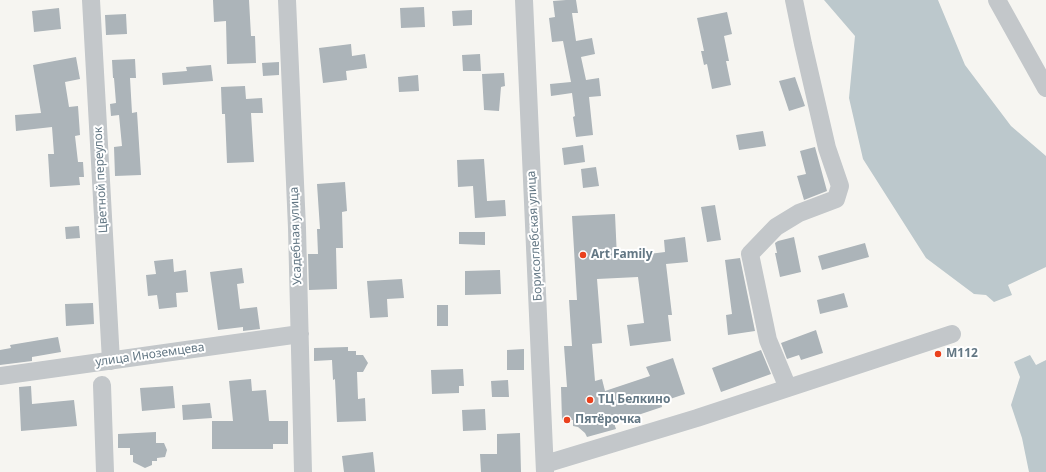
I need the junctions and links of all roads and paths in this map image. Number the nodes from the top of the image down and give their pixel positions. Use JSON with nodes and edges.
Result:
{"nodes":[{"id":1,"x":91,"y":0,"type":"edge"},
{"id":2,"x":286,"y":0,"type":"edge"},
{"id":3,"x":524,"y":0,"type":"edge"},
{"id":4,"x":794,"y":0,"type":"edge"},
{"id":5,"x":997,"y":0,"type":"edge"},
{"id":6,"x":1046,"y":88,"type":"edge"},
{"id":7,"x":300,"y":334,"type":"junction"},
{"id":8,"x":952,"y":334,"type":"dead end"},
{"id":9,"x":111,"y":361,"type":"junction"},
{"id":10,"x":0,"y":376,"type":"edge"},
{"id":11,"x":102,"y":385,"type":"dead end"},
{"id":12,"x":788,"y":388,"type":"junction"},
{"id":13,"x":545,"y":468,"type":"edge"},
{"id":14,"x":106,"y":472,"type":"edge"},
{"id":15,"x":304,"y":472,"type":"edge"}],
"edges":[{"from":1,"to":9,"type":"street","name":"Цветной переулок"},
{"from":2,"to":7,"type":"street","name":"Усадебная улица"},
{"from":3,"to":13,"type":"street","name":"Борисоглебская улица"},
{"from":4,"to":12,"type":"street"},
{"from":5,"to":6,"type":"street"},
{"from":7,"to":9,"type":"street","name":"улица Иноземцева"},
{"from":7,"to":15,"type":"street","name":"Усадебная улица"},
{"from":8,"to":12,"type":"street"},
{"from":9,"to":10,"type":"street","name":"улица Иноземцева"},
{"from":11,"to":14,"type":"street"},
{"from":12,"to":13,"type":"street"}]}
